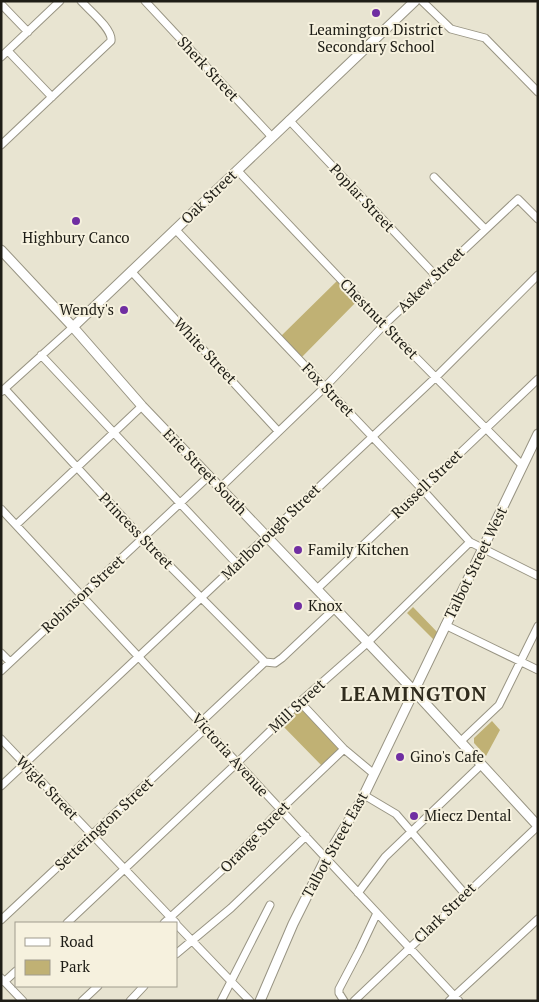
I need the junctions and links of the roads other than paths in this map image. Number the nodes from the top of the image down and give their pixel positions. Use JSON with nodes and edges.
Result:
{"nodes":[{"id":1,"x":60,"y":1,"type":"edge"},
{"id":2,"x":81,"y":1,"type":"edge"},
{"id":3,"x":145,"y":1,"type":"edge"},
{"id":4,"x":415,"y":1,"type":"edge"},
{"id":5,"x":422,"y":1,"type":"edge"},
{"id":6,"x":1,"y":4,"type":"edge"},
{"id":7,"x":28,"y":32,"type":"junction"},
{"id":8,"x":8,"y":51,"type":"junction"},
{"id":9,"x":1,"y":57,"type":"edge"},
{"id":10,"x":538,"y":92,"type":"edge"},
{"id":11,"x":52,"y":97,"type":"junction"},
{"id":12,"x":289,"y":120,"type":"junction"},
{"id":13,"x":272,"y":137,"type":"junction"},
{"id":14,"x":1,"y":144,"type":"edge"},
{"id":15,"x":237,"y":170,"type":"junction"},
{"id":16,"x":434,"y":178,"type":"dead end"},
{"id":17,"x":538,"y":219,"type":"edge"},
{"id":18,"x":175,"y":229,"type":"junction"},
{"id":19,"x":484,"y":229,"type":"junction"},
{"id":20,"x":1,"y":250,"type":"edge"},
{"id":21,"x":131,"y":271,"type":"junction"},
{"id":22,"x":538,"y":275,"type":"edge"},
{"id":23,"x":436,"y":276,"type":"junction"},
{"id":24,"x":384,"y":325,"type":"junction"},
{"id":25,"x":73,"y":327,"type":"junction"},
{"id":26,"x":41,"y":355,"type":"junction"},
{"id":27,"x":436,"y":377,"type":"junction"},
{"id":28,"x":538,"y":379,"type":"edge"},
{"id":29,"x":325,"y":387,"type":"junction"},
{"id":30,"x":3,"y":391,"type":"edge"},
{"id":31,"x":142,"y":406,"type":"junction"},
{"id":32,"x":485,"y":428,"type":"junction"},
{"id":33,"x":278,"y":431,"type":"junction"},
{"id":34,"x":113,"y":433,"type":"junction"},
{"id":35,"x":538,"y":434,"type":"edge"},
{"id":36,"x":372,"y":437,"type":"junction"},
{"id":37,"x":523,"y":466,"type":"junction"},
{"id":38,"x":77,"y":468,"type":"junction"},
{"id":39,"x":209,"y":476,"type":"junction"},
{"id":40,"x":220,"y":488,"type":"junction"},
{"id":41,"x":422,"y":489,"type":"junction"},
{"id":42,"x":180,"y":503,"type":"junction"},
{"id":43,"x":1,"y":509,"type":"edge"},
{"id":44,"x":16,"y":525,"type":"junction"},
{"id":45,"x":266,"y":536,"type":"junction"},
{"id":46,"x":142,"y":538,"type":"junction"},
{"id":47,"x":470,"y":542,"type":"junction"},
{"id":48,"x":482,"y":549,"type":"junction"},
{"id":49,"x":237,"y":564,"type":"junction"},
{"id":50,"x":538,"y":576,"type":"edge"},
{"id":51,"x":317,"y":589,"type":"junction"},
{"id":52,"x":81,"y":595,"type":"junction"},
{"id":53,"x":202,"y":598,"type":"junction"},
{"id":54,"x":335,"y":608,"type":"junction"},
{"id":55,"x":445,"y":625,"type":"junction"},
{"id":56,"x":538,"y":626,"type":"edge"},
{"id":57,"x":367,"y":643,"type":"junction"},
{"id":58,"x":1,"y":653,"type":"edge"},
{"id":59,"x":138,"y":657,"type":"junction"},
{"id":60,"x":521,"y":661,"type":"junction"},
{"id":61,"x":10,"y":662,"type":"junction"},
{"id":62,"x":265,"y":662,"type":"junction"},
{"id":63,"x":538,"y":670,"type":"edge"},
{"id":64,"x":1,"y":671,"type":"edge"},
{"id":65,"x":414,"y":691,"type":"junction"},
{"id":66,"x":300,"y":702,"type":"junction"},
{"id":67,"x":203,"y":725,"type":"junction"},
{"id":68,"x":1,"y":739,"type":"edge"},
{"id":69,"x":460,"y":742,"type":"junction"},
{"id":70,"x":344,"y":749,"type":"junction"},
{"id":71,"x":237,"y":763,"type":"junction"},
{"id":72,"x":24,"y":765,"type":"junction"},
{"id":73,"x":481,"y":765,"type":"junction"},
{"id":74,"x":374,"y":774,"type":"junction"},
{"id":75,"x":1,"y":786,"type":"edge"},
{"id":76,"x":364,"y":795,"type":"junction"},
{"id":77,"x":280,"y":810,"type":"junction"},
{"id":78,"x":538,"y":826,"type":"edge"},
{"id":79,"x":411,"y":832,"type":"junction"},
{"id":80,"x":92,"y":835,"type":"junction"},
{"id":81,"x":306,"y":836,"type":"junction"},
{"id":82,"x":326,"y":858,"type":"junction"},
{"id":83,"x":124,"y":870,"type":"junction"},
{"id":84,"x":358,"y":893,"type":"junction"},
{"id":85,"x":465,"y":894,"type":"junction"},
{"id":86,"x":270,"y":905,"type":"dead end"},
{"id":87,"x":376,"y":913,"type":"junction"},
{"id":88,"x":538,"y":919,"type":"edge"},
{"id":89,"x":1,"y":920,"type":"edge"},
{"id":90,"x":68,"y":922,"type":"edge"},
{"id":91,"x":174,"y":922,"type":"edge"},
{"id":92,"x":178,"y":926,"type":"edge"},
{"id":93,"x":192,"y":941,"type":"junction"},
{"id":94,"x":409,"y":947,"type":"junction"},
{"id":95,"x":178,"y":952,"type":"edge"},
{"id":96,"x":15,"y":972,"type":"edge"},
{"id":97,"x":3,"y":980,"type":"edge"},
{"id":98,"x":231,"y":982,"type":"junction"},
{"id":99,"x":97,"y":987,"type":"edge"},
{"id":100,"x":143,"y":987,"type":"edge"},
{"id":101,"x":454,"y":999,"type":"edge"},
{"id":102,"x":23,"y":1001,"type":"edge"},
{"id":103,"x":82,"y":1001,"type":"edge"},
{"id":104,"x":130,"y":1001,"type":"edge"},
{"id":105,"x":222,"y":1001,"type":"edge"},
{"id":106,"x":250,"y":1001,"type":"edge"},
{"id":107,"x":260,"y":1001,"type":"edge"},
{"id":108,"x":344,"y":1001,"type":"edge"},
{"id":109,"x":354,"y":1001,"type":"edge"}],
"edges":[{"from":1,"to":7,"type":"street"},
{"from":2,"to":11,"type":"street"},
{"from":3,"to":13,"type":"street","name":"Sherk Street"},
{"from":4,"to":12,"type":"main road","name":"Oak Street"},
{"from":5,"to":10,"type":"street"},
{"from":6,"to":7,"type":"street"},
{"from":7,"to":8,"type":"street"},
{"from":8,"to":9,"type":"street"},
{"from":8,"to":11,"type":"street"},
{"from":11,"to":14,"type":"street"},
{"from":12,"to":13,"type":"main road","name":"Oak Street"},
{"from":12,"to":23,"type":"street","name":"Poplar Street"},
{"from":13,"to":15,"type":"main road","name":"Oak Street"},
{"from":15,"to":18,"type":"main road","name":"Oak Street"},
{"from":15,"to":24,"type":"street","name":"Chestnut Street"},
{"from":16,"to":19,"type":"street"},
{"from":17,"to":19,"type":"street","name":"Askew Street"},
{"from":18,"to":21,"type":"main road","name":"Oak Street"},
{"from":18,"to":29,"type":"street","name":"Fox Street"},
{"from":19,"to":23,"type":"street","name":"Askew Street"},
{"from":20,"to":25,"type":"main road","name":"Erie Street South"},
{"from":21,"to":25,"type":"main road","name":"Oak Street"},
{"from":21,"to":33,"type":"street","name":"White Street"},
{"from":22,"to":27,"type":"street","name":"Marlborough Street"},
{"from":23,"to":24,"type":"street","name":"Askew Street"},
{"from":24,"to":27,"type":"street","name":"Chestnut Street"},
{"from":24,"to":29,"type":"street","name":"Askew Street"},
{"from":25,"to":26,"type":"street","name":"Oak Street"},
{"from":25,"to":31,"type":"main road","name":"Erie Street South"},
{"from":26,"to":30,"type":"street","name":"Oak Street"},
{"from":26,"to":34,"type":"street"},
{"from":27,"to":32,"type":"street","name":"Chestnut Street"},
{"from":27,"to":36,"type":"street","name":"Marlborough Street"},
{"from":28,"to":32,"type":"street","name":"Russell Street"},
{"from":29,"to":33,"type":"street","name":"Askew Street"},
{"from":29,"to":36,"type":"street","name":"Fox Street"},
{"from":30,"to":38,"type":"street","name":"Princess Street"},
{"from":31,"to":34,"type":"street"},
{"from":31,"to":39,"type":"main road","name":"Erie Street South"},
{"from":32,"to":37,"type":"street","name":"Chestnut Street"},
{"from":32,"to":41,"type":"street","name":"Russell Street"},
{"from":33,"to":40,"type":"street","name":"Askew Street"},
{"from":34,"to":38,"type":"street"},
{"from":34,"to":42,"type":"street"},
{"from":35,"to":37,"type":"main road","name":"Talbot Street West"},
{"from":36,"to":41,"type":"street","name":"Fox Street"},
{"from":36,"to":45,"type":"street","name":"Marlborough Street"},
{"from":37,"to":48,"type":"main road","name":"Talbot Street West"},
{"from":38,"to":44,"type":"street"},
{"from":38,"to":46,"type":"street","name":"Princess Street"},
{"from":39,"to":40,"type":"main road","name":"Erie Street South"},
{"from":39,"to":42,"type":"street","name":"Robinson Street"},
{"from":40,"to":45,"type":"main road","name":"Erie Street South"},
{"from":41,"to":47,"type":"street","name":"Fox Street"},
{"from":41,"to":51,"type":"street","name":"Russell Street"},
{"from":42,"to":46,"type":"street","name":"Robinson Street"},
{"from":42,"to":49,"type":"street"},
{"from":43,"to":44,"type":"street","name":"Victoria Avenue"},
{"from":44,"to":52,"type":"street","name":"Victoria Avenue"},
{"from":45,"to":49,"type":"street","name":"Marlborough Street"},
{"from":45,"to":51,"type":"main road","name":"Erie Street South"},
{"from":46,"to":52,"type":"street","name":"Robinson Street"},
{"from":46,"to":53,"type":"street","name":"Princess Street"},
{"from":47,"to":48,"type":"street","name":"Fox Street"},
{"from":47,"to":57,"type":"street","name":"Mill Street"},
{"from":48,"to":50,"type":"street","name":"Fox Street"},
{"from":48,"to":55,"type":"main road","name":"Talbot Street West"},
{"from":49,"to":53,"type":"street","name":"Marlborough Street"},
{"from":51,"to":54,"type":"main road","name":"Erie Street South"},
{"from":52,"to":59,"type":"street","name":"Victoria Avenue"},
{"from":52,"to":61,"type":"street","name":"Robinson Street"},
{"from":53,"to":59,"type":"street","name":"Marlborough Street"},
{"from":53,"to":62,"type":"street","name":"Princess Street"},
{"from":54,"to":57,"type":"main road","name":"Erie Street South"},
{"from":54,"to":62,"type":"street"},
{"from":55,"to":60,"type":"street"},
{"from":55,"to":65,"type":"main road","name":"Talbot Street West"},
{"from":56,"to":60,"type":"street"},
{"from":57,"to":65,"type":"main road","name":"Erie Street South"},
{"from":57,"to":66,"type":"street","name":"Mill Street"},
{"from":58,"to":61,"type":"street"},
{"from":59,"to":67,"type":"street","name":"Victoria Avenue"},
{"from":59,"to":72,"type":"street","name":"Marlborough Street"},
{"from":60,"to":63,"type":"street"},
{"from":60,"to":69,"type":"street"},
{"from":61,"to":64,"type":"street","name":"Robinson Street"},
{"from":62,"to":67,"type":"street","name":"Setterington Street"},
{"from":65,"to":69,"type":"main road","name":"Erie Street South"},
{"from":65,"to":74,"type":"main road","name":"Talbot Street East"},
{"from":66,"to":70,"type":"street"},
{"from":66,"to":71,"type":"street","name":"Mill Street"},
{"from":67,"to":71,"type":"street","name":"Victoria Avenue"},
{"from":67,"to":80,"type":"street","name":"Setterington Street"},
{"from":68,"to":72,"type":"street","name":"Wigle Street"},
{"from":69,"to":73,"type":"main road","name":"Erie Street South"},
{"from":70,"to":74,"type":"street"},
{"from":70,"to":77,"type":"street","name":"Orange Street"},
{"from":71,"to":77,"type":"street","name":"Victoria Avenue"},
{"from":71,"to":83,"type":"street","name":"Mill Street"},
{"from":72,"to":75,"type":"street","name":"Marlborough Street"},
{"from":72,"to":80,"type":"street","name":"Wigle Street"},
{"from":73,"to":78,"type":"main road","name":"Erie Street South"},
{"from":73,"to":79,"type":"street"},
{"from":74,"to":76,"type":"main road","name":"Talbot Street East"},
{"from":76,"to":79,"type":"street"},
{"from":76,"to":82,"type":"main road","name":"Talbot Street East"},
{"from":77,"to":81,"type":"street","name":"Victoria Avenue"},
{"from":77,"to":91,"type":"street","name":"Orange Street"},
{"from":78,"to":85,"type":"street","name":"Clark Street"},
{"from":79,"to":84,"type":"street"},
{"from":79,"to":85,"type":"street"},
{"from":80,"to":83,"type":"street","name":"Wigle Street"},
{"from":80,"to":89,"type":"street","name":"Setterington Street"},
{"from":81,"to":82,"type":"street","name":"Victoria Avenue"},
{"from":81,"to":93,"type":"street"},
{"from":82,"to":84,"type":"street","name":"Victoria Avenue"},
{"from":82,"to":107,"type":"main road","name":"Talbot Street East"},
{"from":83,"to":90,"type":"street","name":"Mill Street"},
{"from":83,"to":91,"type":"street","name":"Wigle Street"},
{"from":84,"to":87,"type":"street","name":"Victoria Avenue"},
{"from":85,"to":94,"type":"street","name":"Clark Street"},
{"from":86,"to":98,"type":"street"},
{"from":87,"to":94,"type":"street","name":"Victoria Avenue"},
{"from":87,"to":108,"type":"street"},
{"from":88,"to":101,"type":"street"},
{"from":92,"to":93,"type":"street","name":"Wigle Street"},
{"from":93,"to":95,"type":"street"},
{"from":93,"to":98,"type":"street","name":"Wigle Street"},
{"from":94,"to":101,"type":"street","name":"Victoria Avenue"},
{"from":94,"to":109,"type":"street","name":"Clark Street"},
{"from":96,"to":97,"type":"street"},
{"from":97,"to":102,"type":"street"},
{"from":98,"to":105,"type":"street"},
{"from":98,"to":106,"type":"street","name":"Wigle Street"},
{"from":99,"to":103,"type":"street"},
{"from":100,"to":104,"type":"street"}]}
